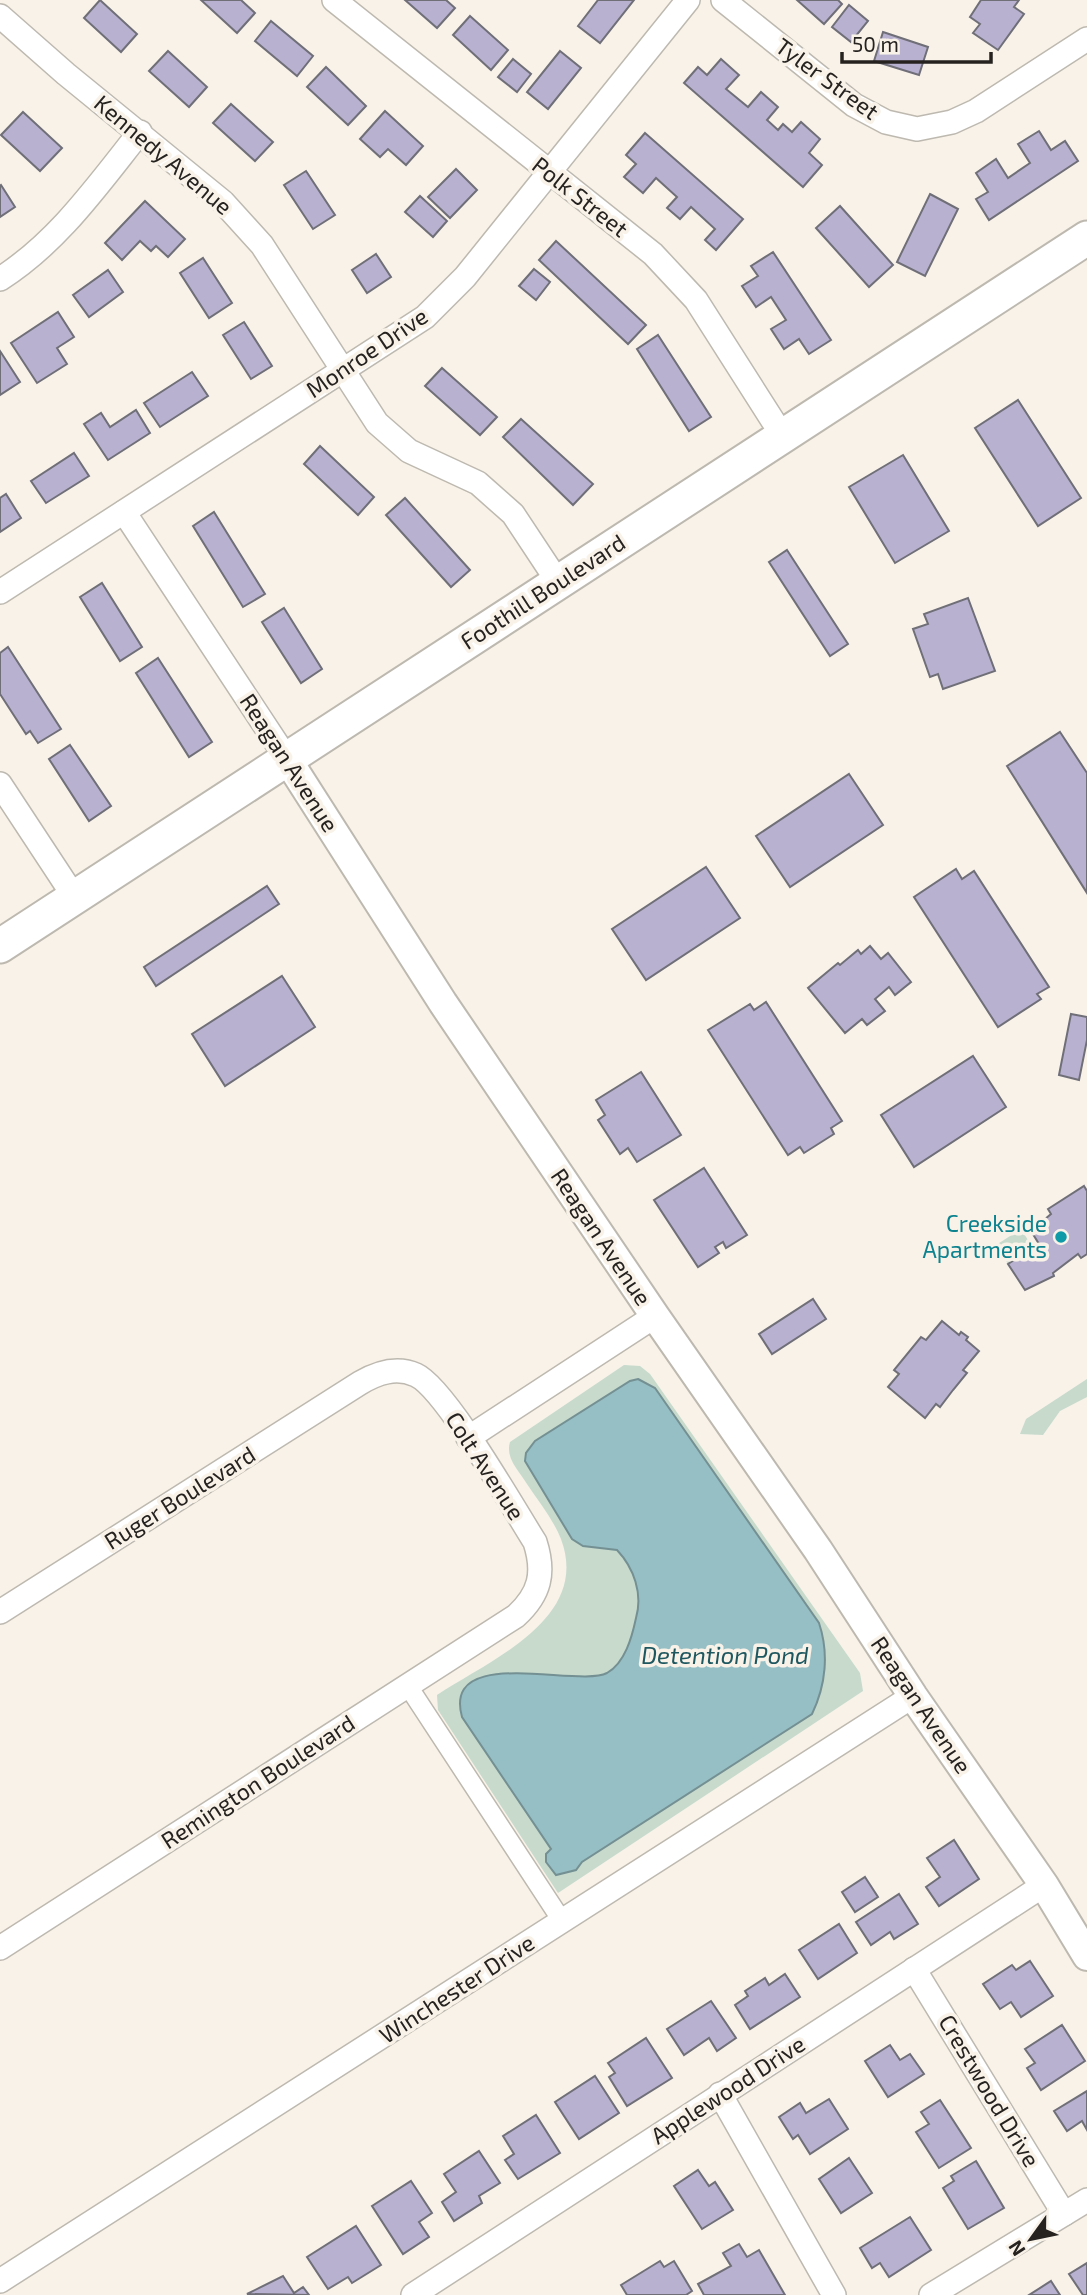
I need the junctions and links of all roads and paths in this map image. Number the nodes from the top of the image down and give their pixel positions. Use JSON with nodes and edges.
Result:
{"nodes":[{"id":1,"x":334,"y":0,"type":"edge"},
{"id":2,"x":688,"y":0,"type":"edge"},
{"id":3,"x":723,"y":0,"type":"edge"},
{"id":4,"x":0,"y":16,"type":"edge"},
{"id":5,"x":1087,"y":39,"type":"edge"},
{"id":6,"x":140,"y":132,"type":"junction"},
{"id":7,"x":549,"y":173,"type":"junction"},
{"id":8,"x":1087,"y":238,"type":"edge"},
{"id":9,"x":0,"y":279,"type":"edge"},
{"id":10,"x":342,"y":372,"type":"junction"},
{"id":11,"x":782,"y":435,"type":"junction"},
{"id":12,"x":124,"y":512,"type":"junction"},
{"id":13,"x":558,"y":582,"type":"junction"},
{"id":14,"x":0,"y":592,"type":"edge"},
{"id":15,"x":288,"y":759,"type":"junction"},
{"id":16,"x":0,"y":784,"type":"edge"},
{"id":17,"x":75,"y":898,"type":"junction"},
{"id":18,"x":0,"y":946,"type":"edge"},
{"id":19,"x":655,"y":1316,"type":"junction"},
{"id":20,"x":360,"y":1383,"type":"joint"},
{"id":21,"x":468,"y":1438,"type":"junction"},
{"id":22,"x":0,"y":1612,"type":"edge"},
{"id":23,"x":516,"y":1616,"type":"joint"},
{"id":24,"x":408,"y":1686,"type":"junction"},
{"id":25,"x":913,"y":1696,"type":"junction"},
{"id":26,"x":1044,"y":1885,"type":"junction"},
{"id":27,"x":562,"y":1921,"type":"junction"},
{"id":28,"x":0,"y":1948,"type":"edge"},
{"id":29,"x":1087,"y":1956,"type":"edge"},
{"id":30,"x":914,"y":1969,"type":"junction"},
{"id":31,"x":720,"y":2094,"type":"junction"},
{"id":32,"x":1087,"y":2200,"type":"edge"},
{"id":33,"x":1064,"y":2214,"type":"junction"},
{"id":34,"x":0,"y":2281,"type":"edge"},
{"id":35,"x":412,"y":2295,"type":"edge"},
{"id":36,"x":834,"y":2295,"type":"edge"},
{"id":37,"x":932,"y":2295,"type":"edge"}],
"edges":[{"from":1,"to":7,"type":"street","name":"Polk Street"},
{"from":2,"to":7,"type":"street","name":"Monroe Drive"},
{"from":3,"to":5,"type":"street","name":"Tyler Street"},
{"from":4,"to":6,"type":"street","name":"Kennedy Avenue"},
{"from":6,"to":9,"type":"street"},
{"from":6,"to":10,"type":"street","name":"Kennedy Avenue"},
{"from":7,"to":10,"type":"street","name":"Monroe Drive"},
{"from":7,"to":11,"type":"street","name":"Polk Street"},
{"from":8,"to":11,"type":"main road","name":"Foothill Boulevard"},
{"from":10,"to":12,"type":"street","name":"Monroe Drive"},
{"from":10,"to":13,"type":"street","name":"Kennedy Avenue"},
{"from":11,"to":13,"type":"main road","name":"Foothill Boulevard"},
{"from":12,"to":14,"type":"street","name":"Monroe Drive"},
{"from":12,"to":15,"type":"street","name":"Reagan Avenue"},
{"from":13,"to":15,"type":"main road","name":"Foothill Boulevard"},
{"from":15,"to":17,"type":"main road","name":"Foothill Boulevard"},
{"from":15,"to":19,"type":"street","name":"Reagan Avenue"},
{"from":16,"to":17,"type":"street"},
{"from":17,"to":18,"type":"main road","name":"Foothill Boulevard"},
{"from":19,"to":21,"type":"street"},
{"from":19,"to":25,"type":"street","name":"Reagan Avenue"},
{"from":20,"to":21,"type":"street","name":"Colt Avenue"},
{"from":20,"to":22,"type":"street","name":"Ruger Boulevard"},
{"from":21,"to":23,"type":"street","name":"Colt Avenue"},
{"from":23,"to":24,"type":"street","name":"Remington Boulevard"},
{"from":24,"to":27,"type":"street"},
{"from":24,"to":28,"type":"street","name":"Remington Boulevard"},
{"from":25,"to":26,"type":"street","name":"Reagan Avenue"},
{"from":25,"to":27,"type":"street","name":"Winchester Drive"},
{"from":26,"to":29,"type":"street","name":"Reagan Avenue"},
{"from":26,"to":30,"type":"street","name":"Applewood Drive"},
{"from":27,"to":34,"type":"street","name":"Winchester Drive"},
{"from":30,"to":31,"type":"street","name":"Applewood Drive"},
{"from":30,"to":33,"type":"street","name":"Crestwood Drive"},
{"from":31,"to":35,"type":"street","name":"Applewood Drive"},
{"from":31,"to":36,"type":"street"},
{"from":32,"to":33,"type":"street"},
{"from":33,"to":37,"type":"street"}]}
